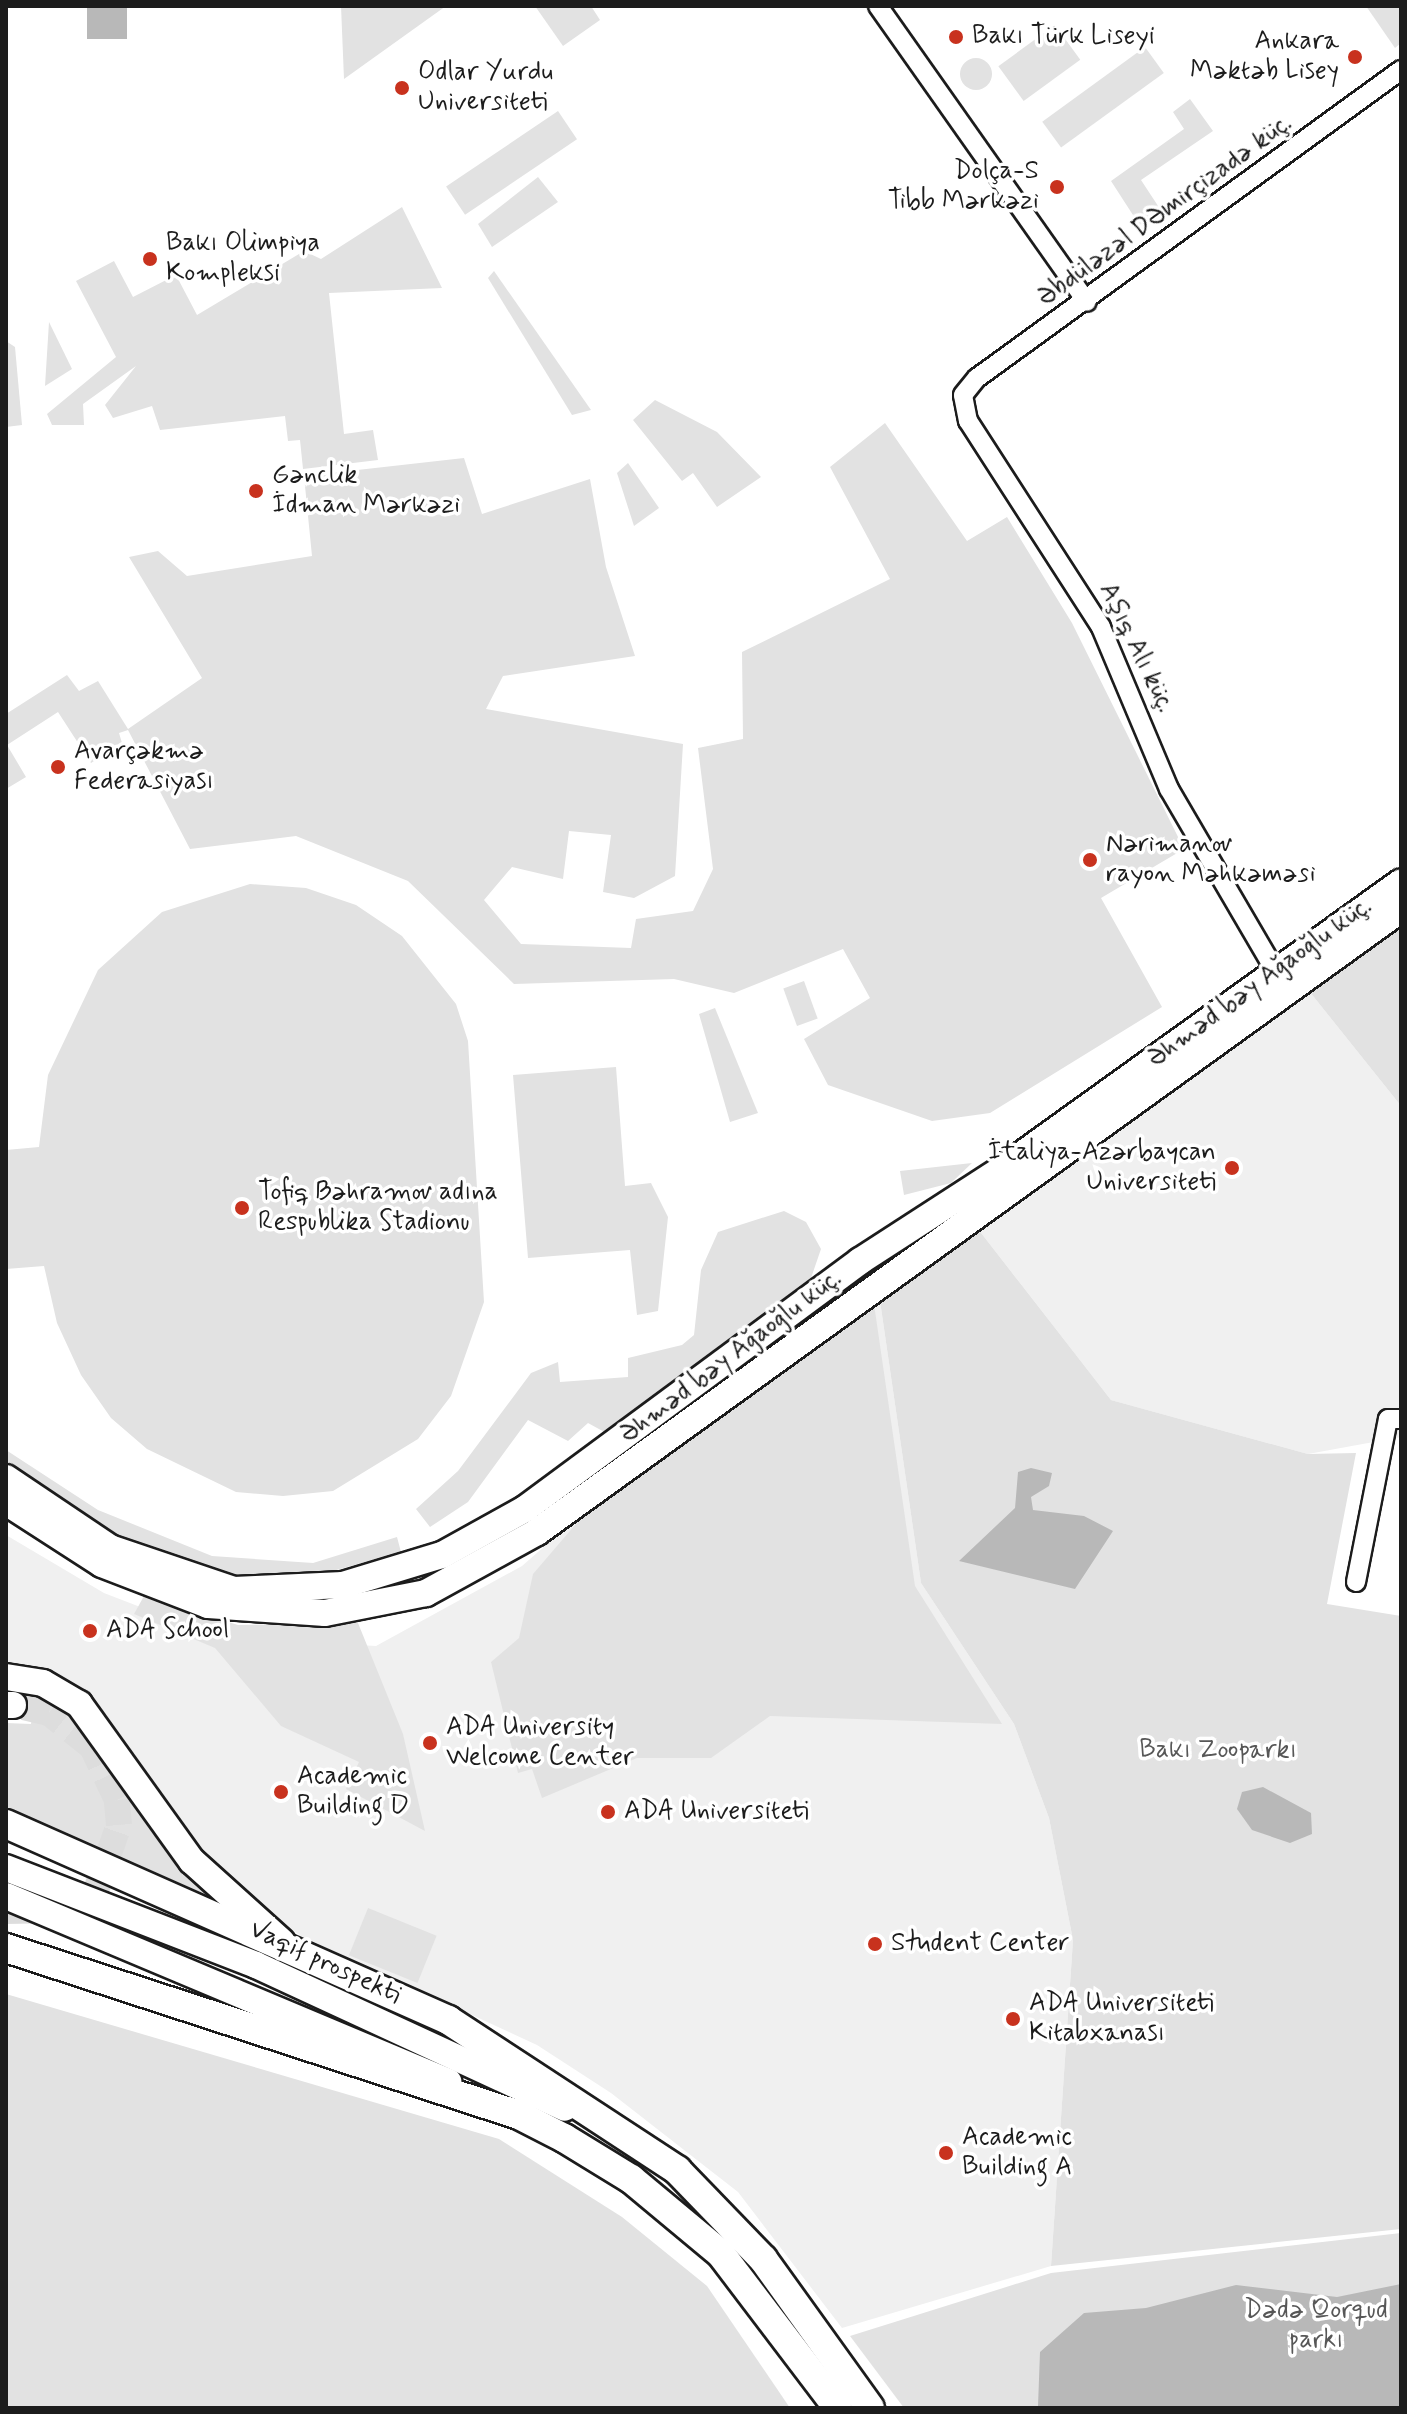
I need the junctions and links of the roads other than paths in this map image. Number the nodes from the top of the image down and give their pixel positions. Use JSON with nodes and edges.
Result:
{"nodes":[{"id":1,"x":878,"y":6,"type":"edge"},
{"id":2,"x":1401,"y":70,"type":"edge"},
{"id":3,"x":1087,"y":302,"type":"junction"},
{"id":4,"x":963,"y":395,"type":"joint"},
{"id":5,"x":1401,"y":882,"type":"edge"},
{"id":6,"x":1401,"y":909,"type":"edge"},
{"id":7,"x":1276,"y":972,"type":"junction"},
{"id":8,"x":882,"y":1246,"type":"junction"},
{"id":9,"x":898,"y":1269,"type":"junction"},
{"id":10,"x":1401,"y":1419,"type":"edge"},
{"id":11,"x":6,"y":1478,"type":"edge"},
{"id":12,"x":6,"y":1502,"type":"edge"},
{"id":13,"x":392,"y":1574,"type":"junction"},
{"id":14,"x":1356,"y":1582,"type":"dead end"},
{"id":15,"x":399,"y":1601,"type":"junction"},
{"id":16,"x":6,"y":1677,"type":"edge"},
{"id":17,"x":6,"y":1824,"type":"edge"},
{"id":18,"x":6,"y":1868,"type":"edge"},
{"id":19,"x":6,"y":1896,"type":"edge"},
{"id":20,"x":282,"y":1942,"type":"junction"},
{"id":21,"x":6,"y":1948,"type":"edge"},
{"id":22,"x":519,"y":2115,"type":"junction"},
{"id":23,"x":626,"y":2138,"type":"junction"},
{"id":24,"x":838,"y":2408,"type":"edge"},
{"id":25,"x":870,"y":2408,"type":"edge"}],
"edges":[{"from":1,"to":3,"type":"street"},
{"from":2,"to":3,"type":"street","name":"Əbdüləzəl DƏmirçizadə küç."},
{"from":3,"to":4,"type":"street","name":"Əbdüləzəl DƏmirçizadə küç."},
{"from":4,"to":7,"type":"street","name":"Aşıq Alı küç."},
{"from":5,"to":7,"type":"street","name":"Əhməd bəy Ağaoğlu küç."},
{"from":6,"to":9,"type":"street","name":"Əhməd bəy Ağaoğlu küç."},
{"from":7,"to":8,"type":"street","name":"Əhməd bəy Ağaoğlu küç."},
{"from":8,"to":9,"type":"street"},
{"from":8,"to":13,"type":"street","name":"Əhməd bəy Ağaoğlu küç."},
{"from":9,"to":15,"type":"street","name":"Əhməd bəy Ağaoğlu küç."},
{"from":10,"to":14,"type":"street"},
{"from":11,"to":13,"type":"street","name":"Əhməd bəy Ağaoğlu küç."},
{"from":12,"to":15,"type":"street","name":"Əhməd bəy Ağaoğlu küç."},
{"from":13,"to":15,"type":"street"},
{"from":16,"to":20,"type":"street"},
{"from":17,"to":20,"type":"main road","name":"Vaqif prospekti"},
{"from":18,"to":23,"type":"street","name":"Vaqif prospekti"},
{"from":19,"to":22,"type":"street"},
{"from":20,"to":23,"type":"main road","name":"Vaqif prospekti"},
{"from":21,"to":22,"type":"main road"},
{"from":22,"to":24,"type":"main road"},
{"from":23,"to":25,"type":"main road","name":"Vaqif prospekti"}]}
